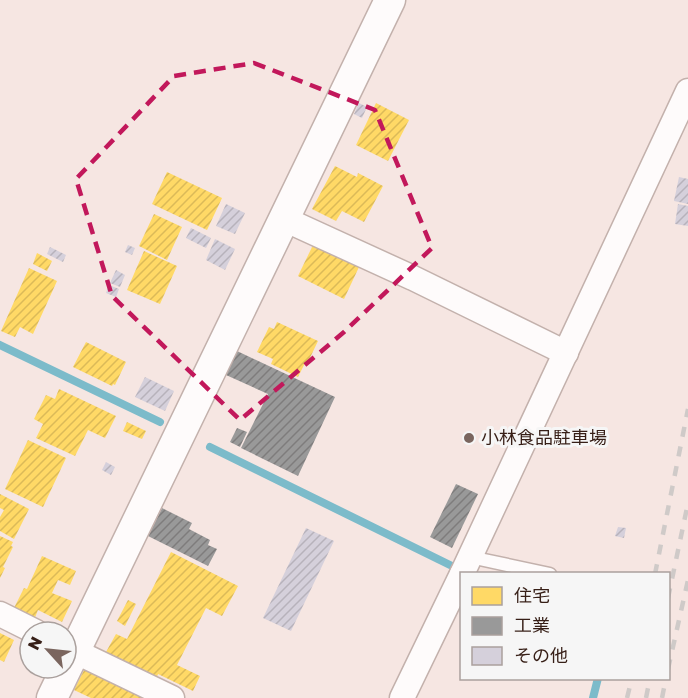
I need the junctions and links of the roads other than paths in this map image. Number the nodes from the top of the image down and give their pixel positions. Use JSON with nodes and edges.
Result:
{"nodes":[{"id":1,"x":390,"y":0,"type":"edge"},
{"id":2,"x":688,"y":91,"type":"edge"},
{"id":3,"x":284,"y":219,"type":"junction"},
{"id":4,"x":566,"y":353,"type":"junction"},
{"id":5,"x":464,"y":568,"type":"edge"},
{"id":6,"x":533,"y":572,"type":"edge"},
{"id":7,"x":460,"y":576,"type":"edge"},
{"id":8,"x":0,"y":614,"type":"edge"},
{"id":9,"x":18,"y":623,"type":"edge"},
{"id":10,"x":78,"y":635,"type":"edge"},
{"id":11,"x":78,"y":652,"type":"edge"},
{"id":12,"x":59,"y":680,"type":"edge"},
{"id":13,"x":52,"y":698,"type":"edge"},
{"id":14,"x":172,"y":698,"type":"edge"},
{"id":15,"x":402,"y":698,"type":"edge"}],
"edges":[{"from":1,"to":3,"type":"street"},
{"from":2,"to":4,"type":"street"},
{"from":3,"to":4,"type":"street"},
{"from":3,"to":10,"type":"street"},
{"from":4,"to":5,"type":"street"},
{"from":5,"to":6,"type":"lane"},
{"from":7,"to":15,"type":"street"},
{"from":8,"to":9,"type":"street"},
{"from":11,"to":14,"type":"street"},
{"from":12,"to":13,"type":"street"}]}
